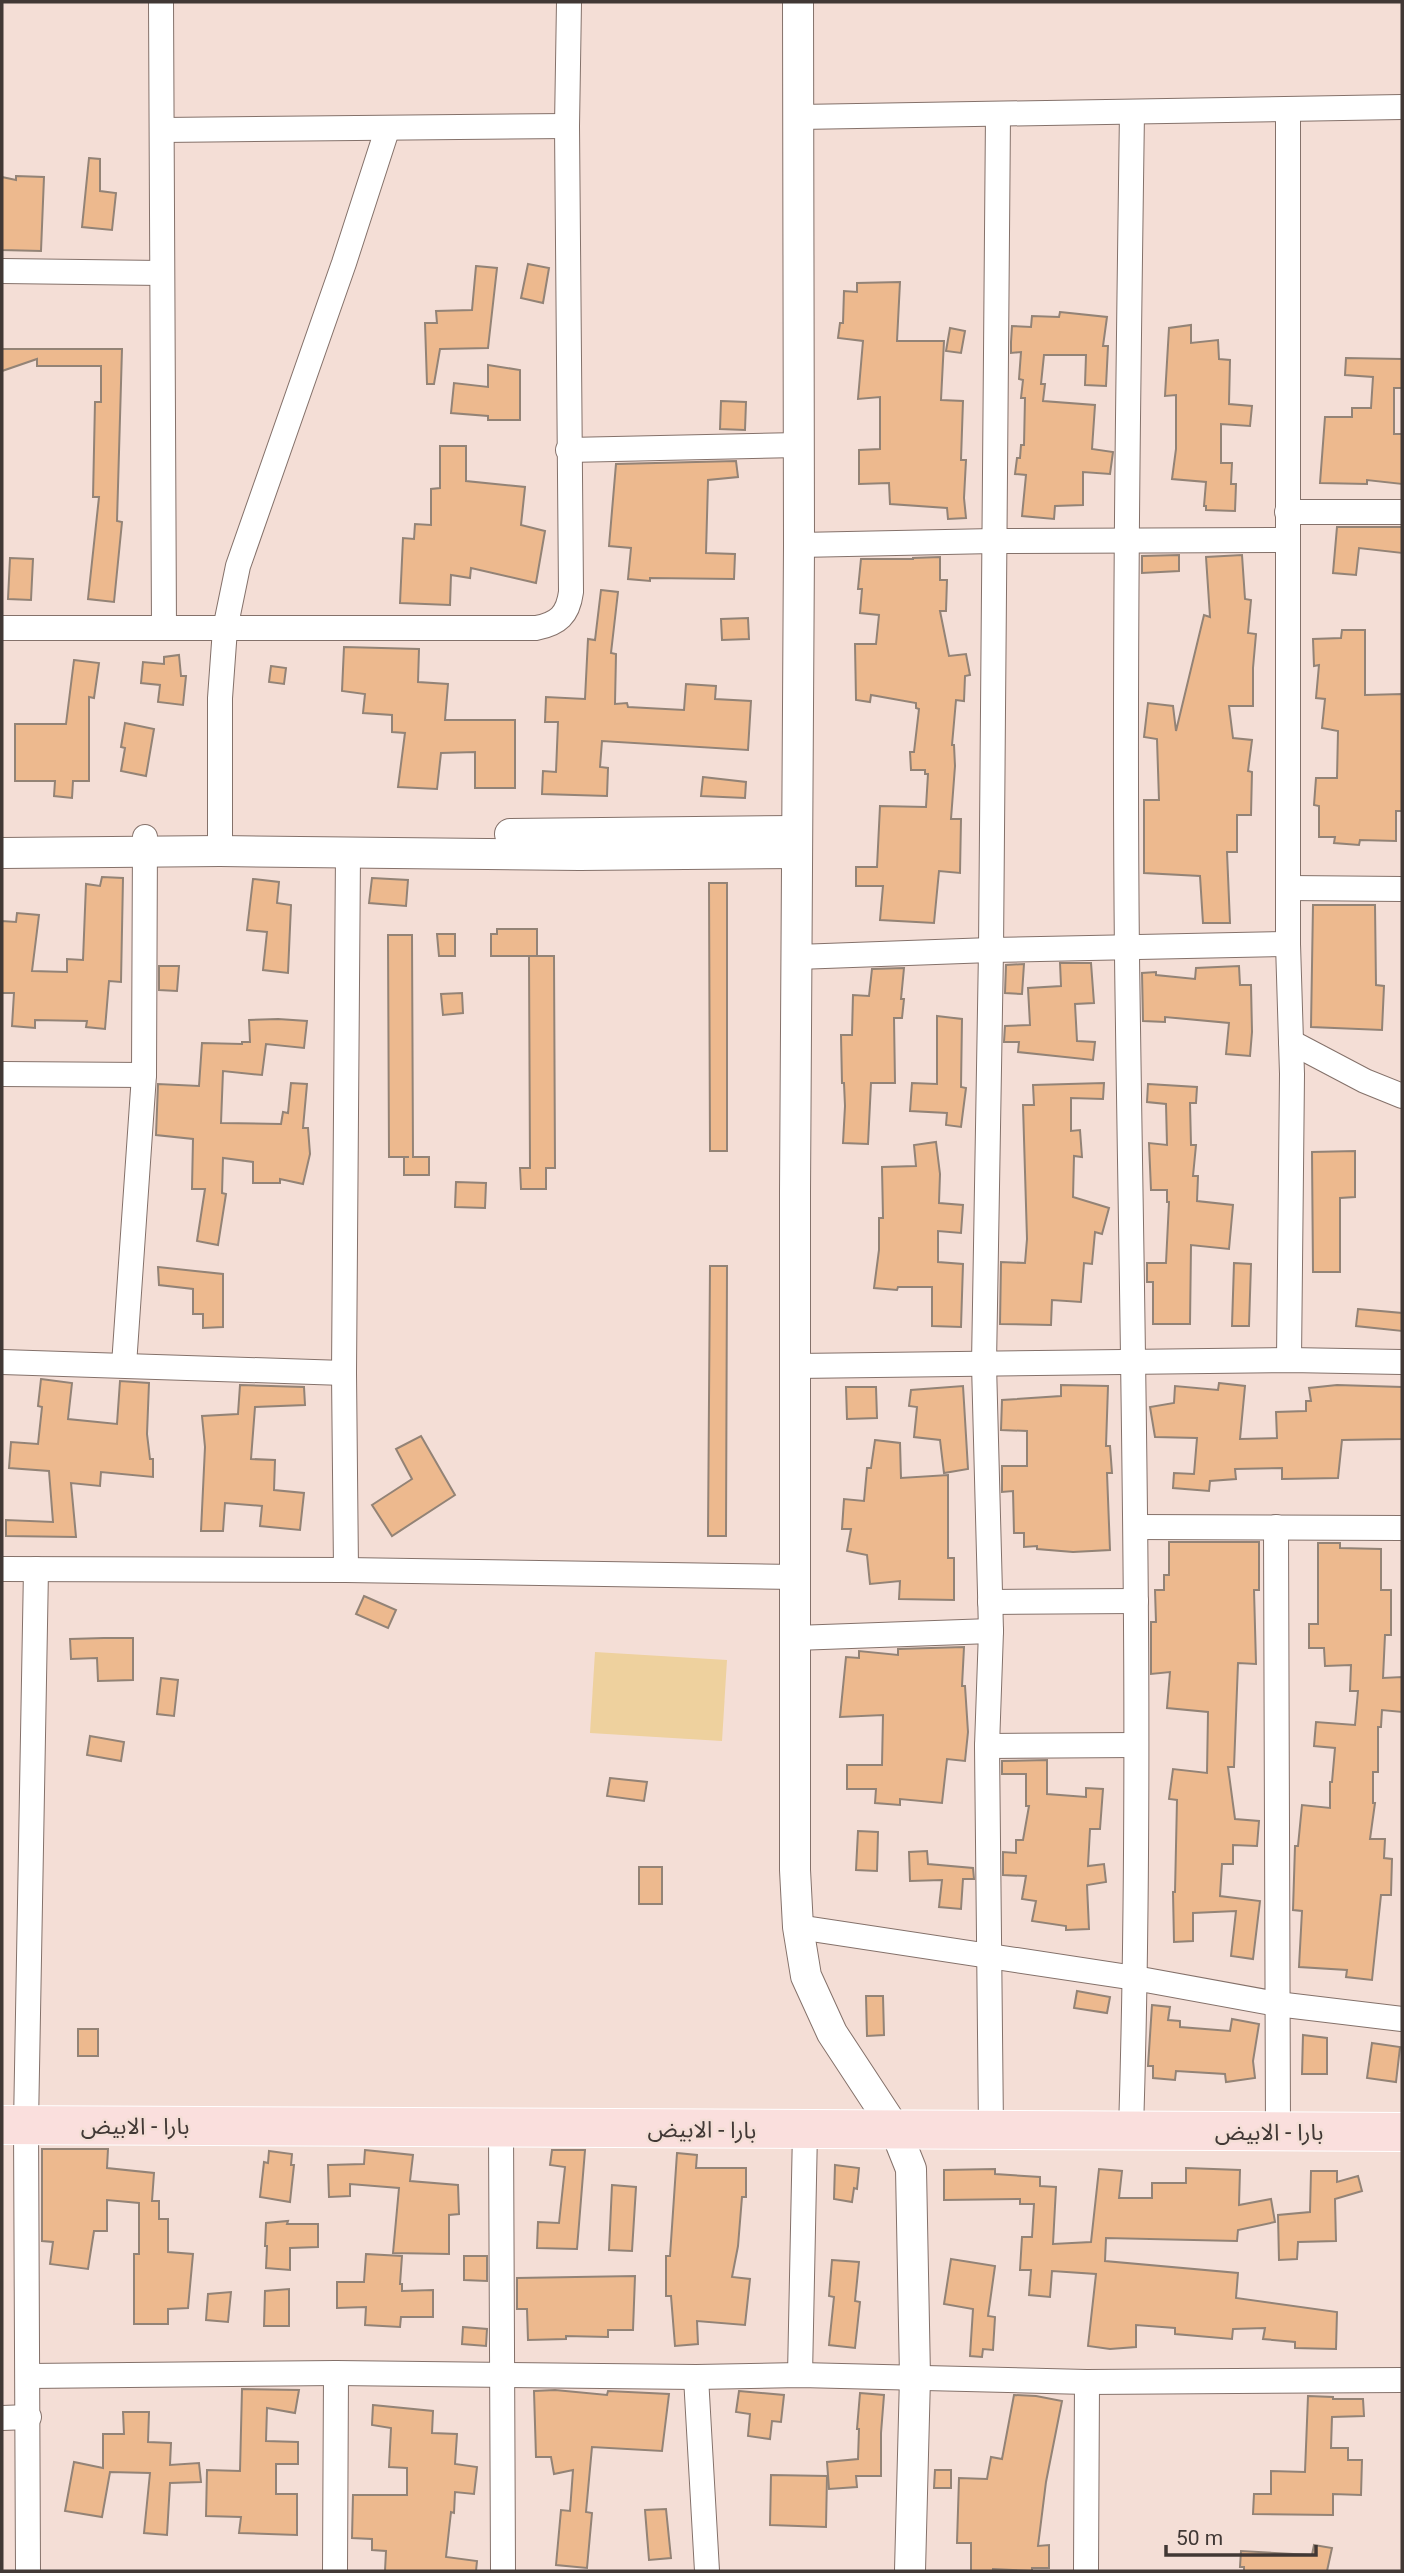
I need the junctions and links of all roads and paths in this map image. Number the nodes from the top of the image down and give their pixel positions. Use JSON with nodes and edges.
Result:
{"nodes":[{"id":1,"x":161,"y":2,"type":"edge"},
{"id":2,"x":569,"y":2,"type":"edge"},
{"id":3,"x":798,"y":2,"type":"edge"},
{"id":4,"x":1402,"y":107,"type":"edge"},
{"id":5,"x":1288,"y":109,"type":"junction"},
{"id":6,"x":1132,"y":113,"type":"junction"},
{"id":7,"x":998,"y":114,"type":"junction"},
{"id":8,"x":799,"y":117,"type":"junction"},
{"id":9,"x":567,"y":126,"type":"junction"},
{"id":10,"x":162,"y":130,"type":"junction"},
{"id":11,"x":387,"y":130,"type":"junction"},
{"id":12,"x":2,"y":271,"type":"edge"},
{"id":13,"x":162,"y":273,"type":"junction"},
{"id":14,"x":799,"y":445,"type":"junction"},
{"id":15,"x":568,"y":450,"type":"junction"},
{"id":16,"x":1287,"y":512,"type":"junction"},
{"id":17,"x":1402,"y":513,"type":"edge"},
{"id":18,"x":1287,"y":540,"type":"junction"},
{"id":19,"x":994,"y":541,"type":"junction"},
{"id":20,"x":1126,"y":541,"type":"junction"},
{"id":21,"x":799,"y":545,"type":"junction"},
{"id":22,"x":2,"y":628,"type":"edge"},
{"id":23,"x":164,"y":628,"type":"junction"},
{"id":24,"x":225,"y":629,"type":"junction"},
{"id":25,"x":2,"y":834,"type":"edge"},
{"id":26,"x":797,"y":842,"type":"junction"},
{"id":27,"x":220,"y":843,"type":"junction"},
{"id":28,"x":145,"y":845,"type":"junction"},
{"id":29,"x":2,"y":853,"type":"edge"},
{"id":30,"x":348,"y":853,"type":"junction"},
{"id":31,"x":1289,"y":888,"type":"junction"},
{"id":32,"x":1402,"y":889,"type":"edge"},
{"id":33,"x":1288,"y":944,"type":"junction"},
{"id":34,"x":1127,"y":946,"type":"junction"},
{"id":35,"x":991,"y":950,"type":"junction"},
{"id":36,"x":797,"y":957,"type":"junction"},
{"id":37,"x":1291,"y":1042,"type":"junction"},
{"id":38,"x":2,"y":1074,"type":"edge"},
{"id":39,"x":144,"y":1075,"type":"junction"},
{"id":40,"x":1402,"y":1095,"type":"edge"},
{"id":41,"x":1289,"y":1360,"type":"junction"},
{"id":42,"x":2,"y":1362,"type":"edge"},
{"id":43,"x":1402,"y":1362,"type":"edge"},
{"id":44,"x":1132,"y":1363,"type":"junction"},
{"id":45,"x":984,"y":1364,"type":"junction"},
{"id":46,"x":124,"y":1365,"type":"junction"},
{"id":47,"x":796,"y":1366,"type":"junction"},
{"id":48,"x":344,"y":1373,"type":"junction"},
{"id":49,"x":1136,"y":1527,"type":"junction"},
{"id":50,"x":1276,"y":1527,"type":"junction"},
{"id":51,"x":1402,"y":1528,"type":"edge"},
{"id":52,"x":2,"y":1569,"type":"edge"},
{"id":53,"x":36,"y":1569,"type":"junction"},
{"id":54,"x":346,"y":1570,"type":"junction"},
{"id":55,"x":795,"y":1577,"type":"junction"},
{"id":56,"x":1136,"y":1601,"type":"junction"},
{"id":57,"x":990,"y":1602,"type":"junction"},
{"id":58,"x":991,"y":1631,"type":"junction"},
{"id":59,"x":795,"y":1638,"type":"junction"},
{"id":60,"x":1136,"y":1745,"type":"junction"},
{"id":61,"x":987,"y":1746,"type":"junction"},
{"id":62,"x":798,"y":1927,"type":"junction"},
{"id":63,"x":990,"y":1956,"type":"junction"},
{"id":64,"x":1135,"y":1978,"type":"junction"},
{"id":65,"x":1277,"y":2004,"type":"junction"},
{"id":66,"x":1402,"y":2019,"type":"edge"},
{"id":67,"x":14,"y":2125,"type":"edge"},
{"id":68,"x":501,"y":2128,"type":"junction"},
{"id":69,"x":895,"y":2129,"type":"junction"},
{"id":70,"x":991,"y":2129,"type":"junction"},
{"id":71,"x":805,"y":2131,"type":"junction"},
{"id":72,"x":1131,"y":2131,"type":"junction"},
{"id":73,"x":1278,"y":2132,"type":"junction"},
{"id":74,"x":1402,"y":2132,"type":"edge"},
{"id":75,"x":336,"y":2373,"type":"junction"},
{"id":76,"x":800,"y":2375,"type":"junction"},
{"id":77,"x":28,"y":2376,"type":"junction"},
{"id":78,"x":501,"y":2376,"type":"junction"},
{"id":79,"x":915,"y":2377,"type":"junction"},
{"id":80,"x":696,"y":2378,"type":"junction"},
{"id":81,"x":1402,"y":2380,"type":"edge"},
{"id":82,"x":1087,"y":2382,"type":"junction"},
{"id":83,"x":29,"y":2417,"type":"junction"},
{"id":84,"x":2,"y":2418,"type":"edge"},
{"id":85,"x":28,"y":2571,"type":"edge"},
{"id":86,"x":335,"y":2571,"type":"edge"},
{"id":87,"x":503,"y":2571,"type":"edge"},
{"id":88,"x":707,"y":2571,"type":"edge"},
{"id":89,"x":910,"y":2571,"type":"edge"},
{"id":90,"x":1086,"y":2571,"type":"edge"}],
"edges":[{"from":1,"to":10,"type":"street"},
{"from":2,"to":9,"type":"street"},
{"from":3,"to":8,"type":"street"},
{"from":4,"to":5,"type":"street"},
{"from":5,"to":6,"type":"street"},
{"from":5,"to":16,"type":"street"},
{"from":6,"to":7,"type":"street"},
{"from":6,"to":20,"type":"street"},
{"from":7,"to":8,"type":"street"},
{"from":7,"to":19,"type":"street"},
{"from":8,"to":14,"type":"street"},
{"from":9,"to":11,"type":"street"},
{"from":9,"to":15,"type":"street"},
{"from":10,"to":11,"type":"street"},
{"from":10,"to":13,"type":"street"},
{"from":11,"to":24,"type":"street"},
{"from":12,"to":13,"type":"street"},
{"from":13,"to":23,"type":"street"},
{"from":14,"to":15,"type":"street"},
{"from":14,"to":21,"type":"street"},
{"from":15,"to":24,"type":"street"},
{"from":16,"to":17,"type":"street"},
{"from":16,"to":18,"type":"street"},
{"from":18,"to":20,"type":"street"},
{"from":18,"to":31,"type":"street"},
{"from":19,"to":20,"type":"street"},
{"from":19,"to":21,"type":"street"},
{"from":19,"to":35,"type":"street"},
{"from":20,"to":34,"type":"street"},
{"from":21,"to":26,"type":"street"},
{"from":22,"to":23,"type":"street"},
{"from":23,"to":24,"type":"street"},
{"from":24,"to":27,"type":"street"},
{"from":25,"to":28,"type":"street"},
{"from":26,"to":27,"type":"street"},
{"from":26,"to":30,"type":"street"},
{"from":26,"to":36,"type":"street"},
{"from":27,"to":28,"type":"street"},
{"from":27,"to":30,"type":"street"},
{"from":28,"to":29,"type":"street"},
{"from":28,"to":39,"type":"street"},
{"from":30,"to":48,"type":"street"},
{"from":31,"to":32,"type":"street"},
{"from":31,"to":33,"type":"street"},
{"from":33,"to":34,"type":"street"},
{"from":33,"to":37,"type":"street"},
{"from":34,"to":35,"type":"street"},
{"from":34,"to":44,"type":"street"},
{"from":35,"to":36,"type":"street"},
{"from":35,"to":45,"type":"street"},
{"from":36,"to":47,"type":"street"},
{"from":37,"to":40,"type":"street"},
{"from":37,"to":41,"type":"street"},
{"from":38,"to":39,"type":"street"},
{"from":39,"to":46,"type":"street"},
{"from":41,"to":43,"type":"street"},
{"from":41,"to":44,"type":"street"},
{"from":42,"to":46,"type":"street"},
{"from":44,"to":45,"type":"street"},
{"from":44,"to":49,"type":"street"},
{"from":45,"to":47,"type":"street"},
{"from":45,"to":57,"type":"street"},
{"from":46,"to":48,"type":"street"},
{"from":47,"to":55,"type":"street"},
{"from":48,"to":54,"type":"street"},
{"from":49,"to":50,"type":"street"},
{"from":49,"to":56,"type":"street"},
{"from":50,"to":51,"type":"street"},
{"from":50,"to":65,"type":"street"},
{"from":52,"to":53,"type":"street"},
{"from":53,"to":54,"type":"street"},
{"from":53,"to":67,"type":"street"},
{"from":54,"to":55,"type":"street"},
{"from":55,"to":59,"type":"street"},
{"from":56,"to":57,"type":"street"},
{"from":56,"to":60,"type":"street"},
{"from":57,"to":58,"type":"street"},
{"from":58,"to":59,"type":"street"},
{"from":58,"to":61,"type":"street"},
{"from":59,"to":62,"type":"street"},
{"from":60,"to":61,"type":"street"},
{"from":60,"to":64,"type":"street"},
{"from":61,"to":63,"type":"street"},
{"from":62,"to":63,"type":"street"},
{"from":62,"to":69,"type":"street"},
{"from":63,"to":64,"type":"street"},
{"from":63,"to":70,"type":"street"},
{"from":64,"to":65,"type":"street"},
{"from":64,"to":72,"type":"street"},
{"from":65,"to":66,"type":"street"},
{"from":65,"to":73,"type":"street"},
{"from":67,"to":68,"type":"main road","name":"بارا - الابيض"},
{"from":67,"to":77,"type":"street"},
{"from":68,"to":71,"type":"main road","name":"بارا - الابيض"},
{"from":68,"to":78,"type":"street"},
{"from":69,"to":70,"type":"main road","name":"بارا - الابيض"},
{"from":69,"to":71,"type":"main road","name":"بارا - الابيض"},
{"from":69,"to":79,"type":"street"},
{"from":70,"to":72,"type":"main road","name":"بارا - الابيض"},
{"from":71,"to":76,"type":"street"},
{"from":72,"to":73,"type":"main road","name":"بارا - الابيض"},
{"from":73,"to":74,"type":"main road","name":"بارا - الابيض"},
{"from":75,"to":77,"type":"street"},
{"from":75,"to":78,"type":"street"},
{"from":75,"to":86,"type":"street"},
{"from":76,"to":79,"type":"street"},
{"from":76,"to":80,"type":"street"},
{"from":77,"to":83,"type":"street"},
{"from":78,"to":80,"type":"street"},
{"from":78,"to":87,"type":"street"},
{"from":79,"to":82,"type":"street"},
{"from":79,"to":89,"type":"street"},
{"from":80,"to":88,"type":"street"},
{"from":81,"to":82,"type":"street"},
{"from":82,"to":90,"type":"street"},
{"from":83,"to":84,"type":"street"},
{"from":83,"to":85,"type":"street"}]}
